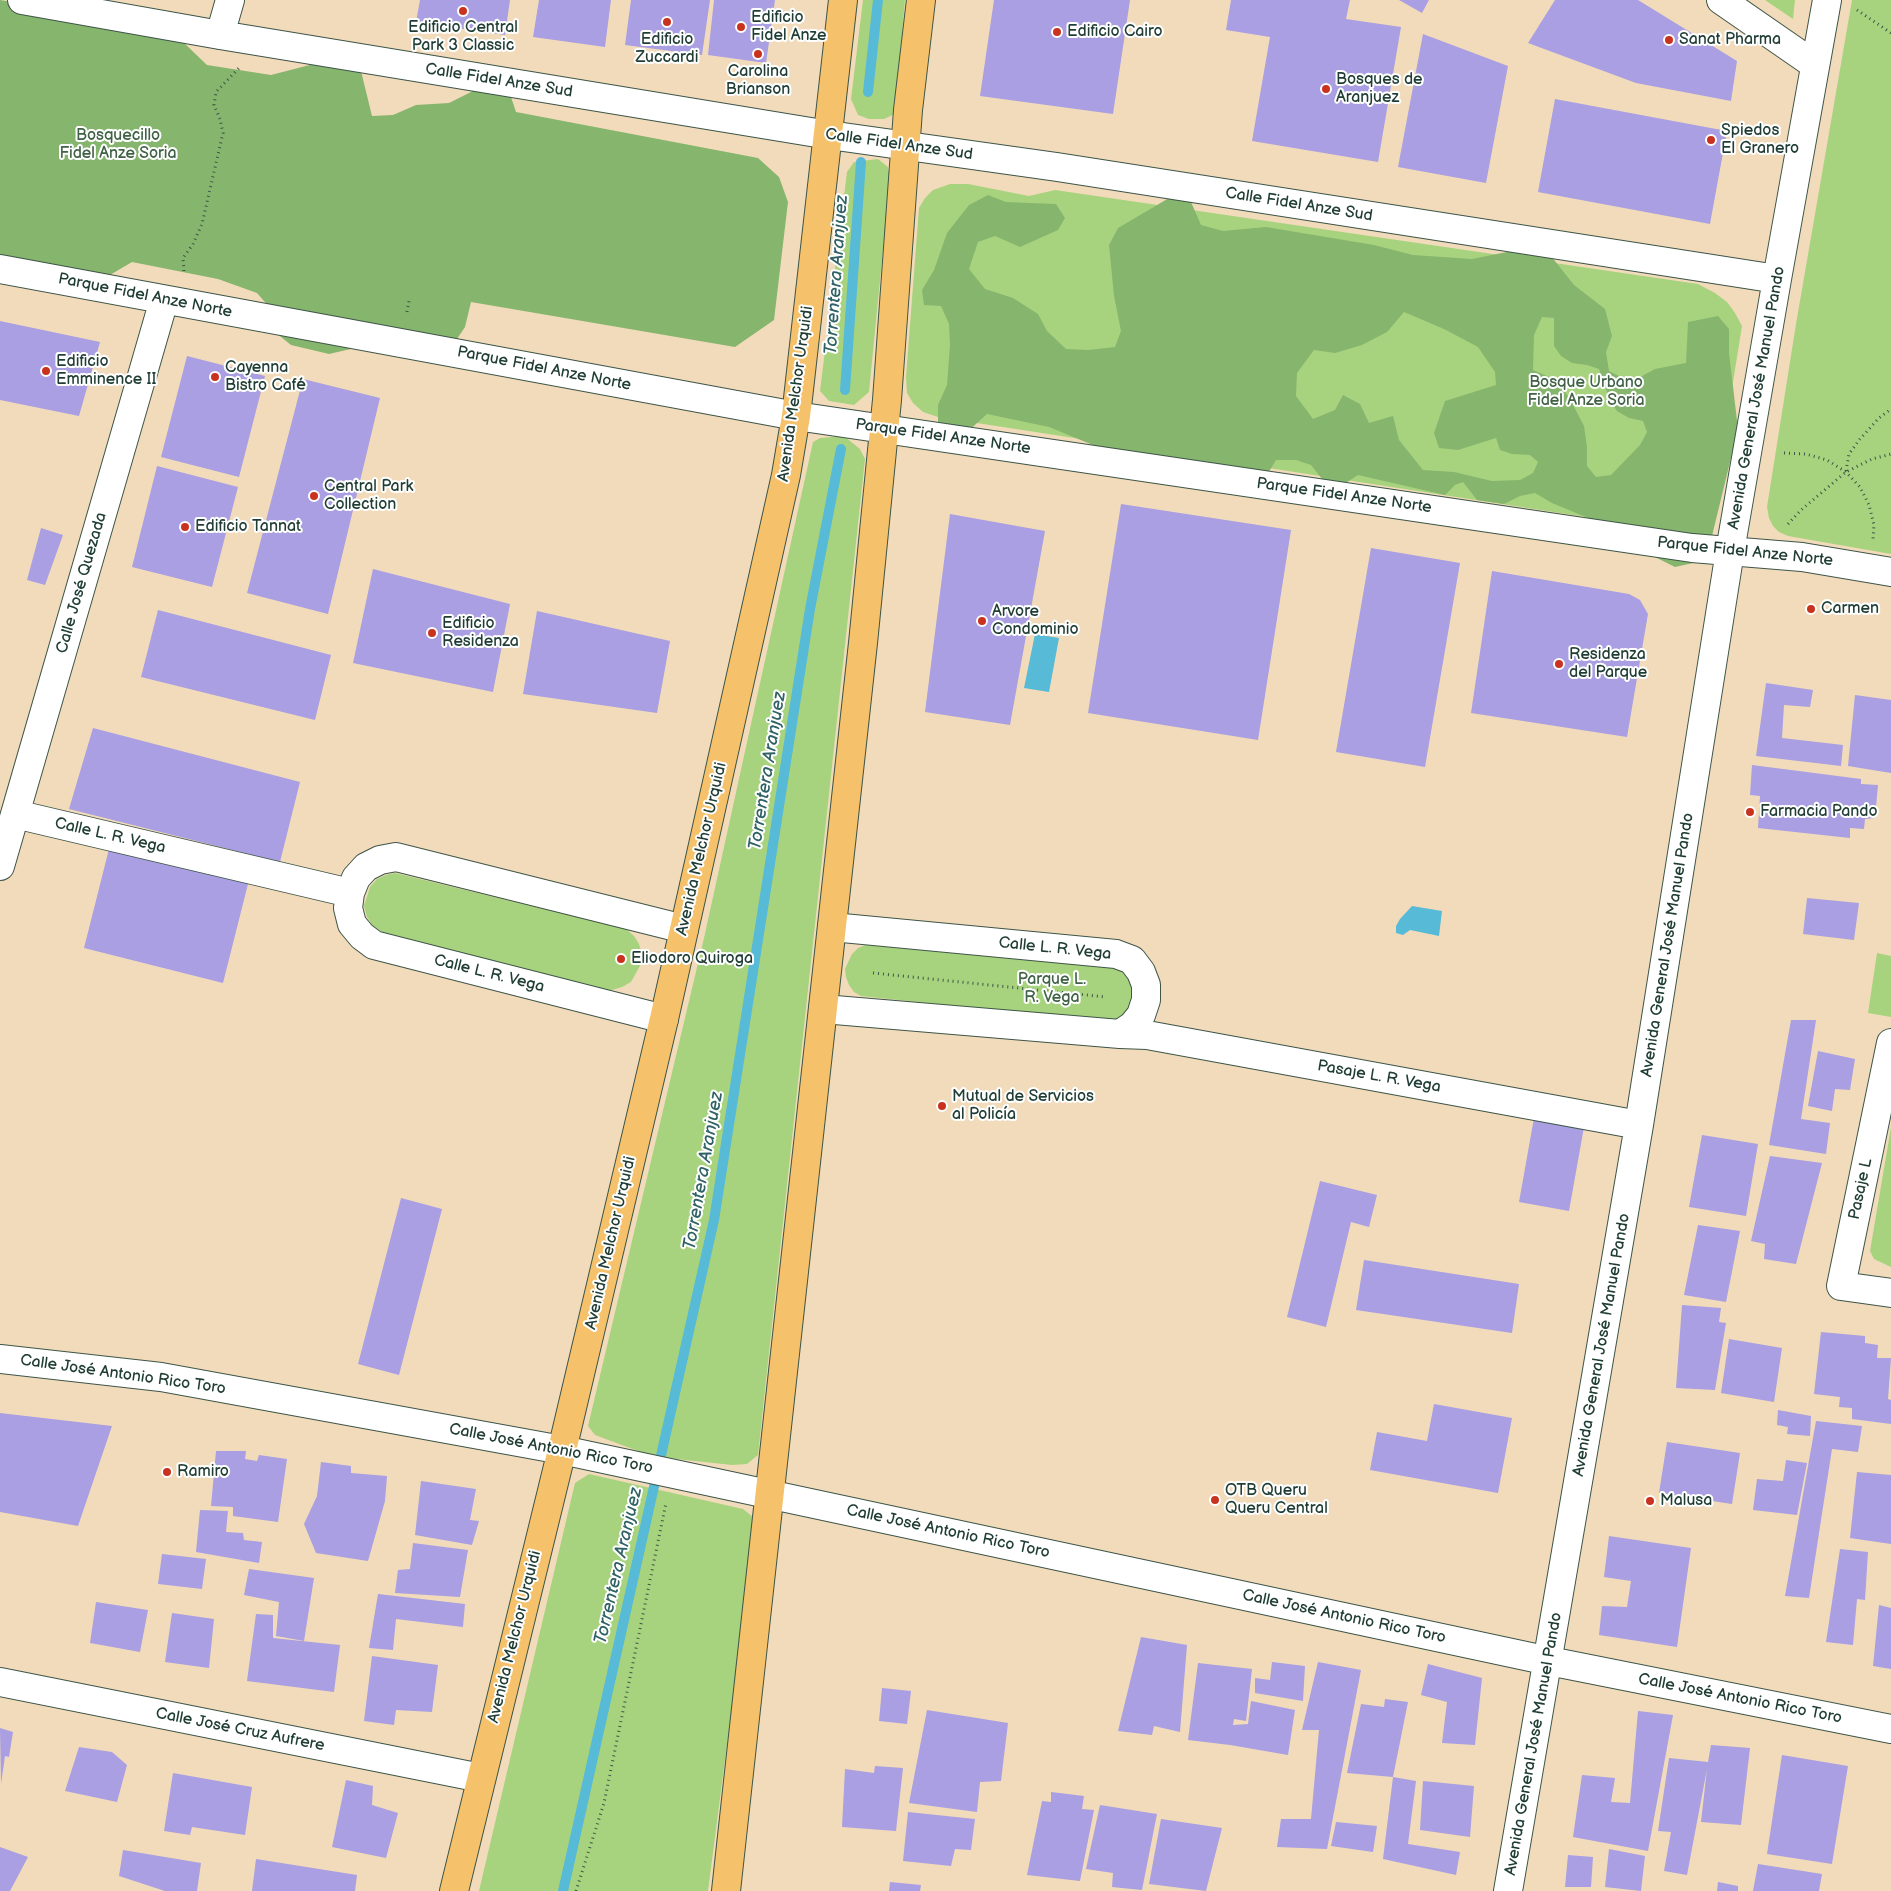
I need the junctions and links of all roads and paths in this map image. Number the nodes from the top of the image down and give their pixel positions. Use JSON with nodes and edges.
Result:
{"nodes":[{"id":1,"x":22,"y":0,"type":"edge"},
{"id":2,"x":230,"y":0,"type":"edge"},
{"id":3,"x":843,"y":0,"type":"edge"},
{"id":4,"x":921,"y":0,"type":"edge"},
{"id":5,"x":1721,"y":0,"type":"edge"},
{"id":6,"x":1827,"y":0,"type":"edge"},
{"id":7,"x":1855,"y":9,"type":"dead end"},
{"id":8,"x":1891,"y":33,"type":"edge"},
{"id":9,"x":220,"y":35,"type":"junction"},
{"id":10,"x":242,"y":64,"type":"dead end"},
{"id":11,"x":1815,"y":65,"type":"junction"},
{"id":12,"x":828,"y":135,"type":"junction"},
{"id":13,"x":906,"y":146,"type":"junction"},
{"id":14,"x":0,"y":269,"type":"edge"},
{"id":15,"x":184,"y":279,"type":"dead end"},
{"id":16,"x":1777,"y":279,"type":"junction"},
{"id":17,"x":164,"y":300,"type":"junction"},
{"id":18,"x":1891,"y":409,"type":"edge"},
{"id":19,"x":796,"y":416,"type":"junction"},
{"id":20,"x":885,"y":429,"type":"junction"},
{"id":21,"x":1784,"y":454,"type":"dead end"},
{"id":22,"x":1891,"y":454,"type":"edge"},
{"id":23,"x":1846,"y":472,"type":"junction"},
{"id":24,"x":1785,"y":527,"type":"dead end"},
{"id":25,"x":1873,"y":545,"type":"dead end"},
{"id":26,"x":1730,"y":551,"type":"junction"},
{"id":27,"x":1891,"y":572,"type":"edge"},
{"id":28,"x":15,"y":814,"type":"junction"},
{"id":29,"x":0,"y":866,"type":"edge"},
{"id":30,"x":350,"y":892,"type":"junction"},
{"id":31,"x":832,"y":927,"type":"junction"},
{"id":32,"x":684,"y":929,"type":"junction"},
{"id":33,"x":873,"y":973,"type":"dead end"},
{"id":34,"x":1106,"y":997,"type":"dead end"},
{"id":35,"x":824,"y":1009,"type":"junction"},
{"id":36,"x":664,"y":1019,"type":"junction"},
{"id":37,"x":1120,"y":1034,"type":"junction"},
{"id":38,"x":1891,"y":1043,"type":"edge"},
{"id":39,"x":1639,"y":1125,"type":"junction"},
{"id":40,"x":1891,"y":1293,"type":"edge"},
{"id":41,"x":0,"y":1359,"type":"edge"},
{"id":42,"x":562,"y":1450,"type":"junction"},
{"id":43,"x":663,"y":1479,"type":"junction"},
{"id":44,"x":770,"y":1494,"type":"junction"},
{"id":45,"x":1549,"y":1661,"type":"junction"},
{"id":46,"x":0,"y":1682,"type":"edge"},
{"id":47,"x":1891,"y":1729,"type":"edge"},
{"id":48,"x":481,"y":1778,"type":"junction"},
{"id":49,"x":454,"y":1891,"type":"edge"},
{"id":50,"x":576,"y":1891,"type":"edge"},
{"id":51,"x":726,"y":1891,"type":"edge"},
{"id":52,"x":1508,"y":1891,"type":"edge"}],
"edges":[{"from":1,"to":9,"type":"street","name":"Calle Fidel Anze Sud"},
{"from":2,"to":9,"type":"street"},
{"from":3,"to":12,"type":"main road","name":"Avenida Melchor Urquidi"},
{"from":4,"to":13,"type":"main road"},
{"from":5,"to":11,"type":"street"},
{"from":6,"to":11,"type":"street","name":"Avenida General José Manuel Pando"},
{"from":7,"to":8,"type":"path"},
{"from":9,"to":12,"type":"street","name":"Calle Fidel Anze Sud"},
{"from":10,"to":15,"type":"path"},
{"from":11,"to":16,"type":"street","name":"Avenida General José Manuel Pando"},
{"from":12,"to":13,"type":"street","name":"Calle Fidel Anze Sud"},
{"from":12,"to":19,"type":"main road","name":"Avenida Melchor Urquidi"},
{"from":13,"to":16,"type":"street","name":"Calle Fidel Anze Sud"},
{"from":13,"to":20,"type":"main road"},
{"from":14,"to":17,"type":"street","name":"Parque Fidel Anze Norte"},
{"from":16,"to":26,"type":"street","name":"Avenida General José Manuel Pando"},
{"from":17,"to":19,"type":"street","name":"Parque Fidel Anze Norte"},
{"from":17,"to":28,"type":"street","name":"Calle José Quezada"},
{"from":18,"to":23,"type":"path"},
{"from":19,"to":20,"type":"street","name":"Parque Fidel Anze Norte"},
{"from":19,"to":32,"type":"main road","name":"Avenida Melchor Urquidi"},
{"from":20,"to":26,"type":"street","name":"Parque Fidel Anze Norte"},
{"from":20,"to":31,"type":"main road"},
{"from":21,"to":23,"type":"path"},
{"from":22,"to":23,"type":"path"},
{"from":23,"to":24,"type":"path"},
{"from":23,"to":25,"type":"path"},
{"from":26,"to":27,"type":"street","name":"Parque Fidel Anze Norte"},
{"from":26,"to":39,"type":"street","name":"Avenida General José Manuel Pando"},
{"from":28,"to":29,"type":"street","name":"Calle José Quezada"},
{"from":28,"to":30,"type":"street","name":"Calle L. R. Vega"},
{"from":30,"to":32,"type":"street"},
{"from":30,"to":36,"type":"street","name":"Calle L. R. Vega"},
{"from":31,"to":35,"type":"main road"},
{"from":31,"to":37,"type":"street","name":"Calle L. R. Vega"},
{"from":32,"to":36,"type":"main road","name":"Avenida Melchor Urquidi"},
{"from":33,"to":34,"type":"path"},
{"from":35,"to":37,"type":"street"},
{"from":35,"to":44,"type":"main road"},
{"from":36,"to":42,"type":"main road","name":"Avenida Melchor Urquidi"},
{"from":37,"to":39,"type":"street","name":"Pasaje L. R. Vega"},
{"from":38,"to":40,"type":"street","name":"Pasaje L"},
{"from":39,"to":45,"type":"street","name":"Avenida General José Manuel Pando"},
{"from":41,"to":42,"type":"street","name":"Calle José Antonio Rico Toro"},
{"from":42,"to":43,"type":"street","name":"Calle José Antonio Rico Toro"},
{"from":42,"to":48,"type":"main road","name":"Avenida Melchor Urquidi"},
{"from":43,"to":44,"type":"street","name":"Calle José Antonio Rico Toro"},
{"from":43,"to":50,"type":"path"},
{"from":44,"to":45,"type":"street","name":"Calle José Antonio Rico Toro"},
{"from":44,"to":51,"type":"main road"},
{"from":45,"to":47,"type":"street","name":"Calle José Antonio Rico Toro"},
{"from":45,"to":52,"type":"street","name":"Avenida General José Manuel Pando"},
{"from":46,"to":48,"type":"street","name":"Calle José Cruz Aufrere"},
{"from":48,"to":49,"type":"main road","name":"Avenida Melchor Urquidi"}]}
